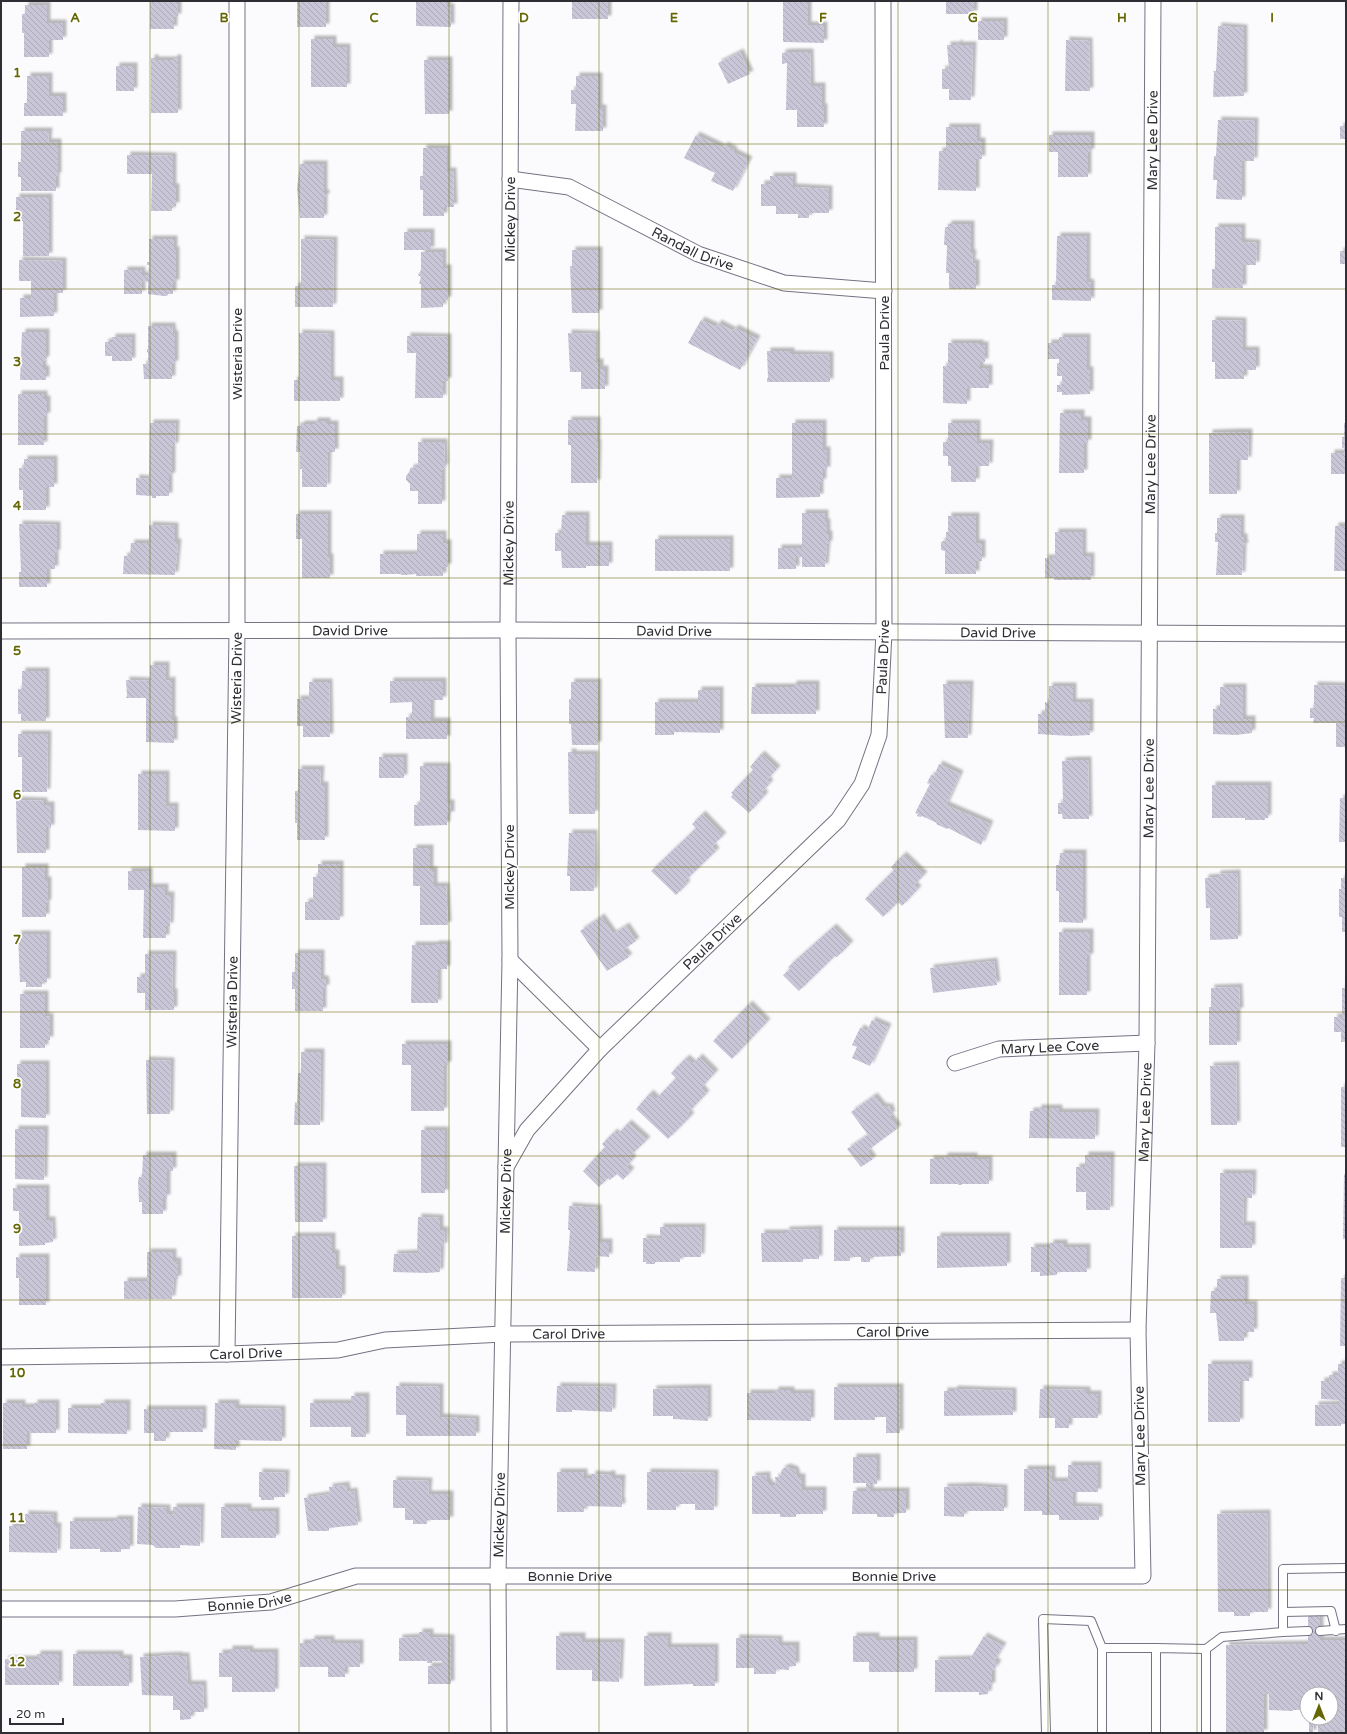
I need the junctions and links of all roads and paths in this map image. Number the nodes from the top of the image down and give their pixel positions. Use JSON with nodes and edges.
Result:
{"nodes":[{"id":1,"x":237,"y":1,"type":"edge"},
{"id":2,"x":510,"y":1,"type":"edge"},
{"id":3,"x":883,"y":1,"type":"edge"},
{"id":4,"x":1153,"y":1,"type":"edge"},
{"id":5,"x":510,"y":179,"type":"junction"},
{"id":6,"x":884,"y":291,"type":"junction"},
{"id":7,"x":508,"y":630,"type":"junction"},
{"id":8,"x":1,"y":631,"type":"edge"},
{"id":9,"x":238,"y":631,"type":"junction"},
{"id":10,"x":884,"y":632,"type":"junction"},
{"id":11,"x":1148,"y":634,"type":"junction"},
{"id":12,"x":1346,"y":634,"type":"edge"},
{"id":13,"x":510,"y":960,"type":"junction"},
{"id":14,"x":1147,"y":1042,"type":"junction"},
{"id":15,"x":600,"y":1049,"type":"junction"},
{"id":16,"x":955,"y":1063,"type":"dead end"},
{"id":17,"x":505,"y":1168,"type":"junction"},
{"id":18,"x":1138,"y":1330,"type":"junction"},
{"id":19,"x":503,"y":1334,"type":"junction"},
{"id":20,"x":226,"y":1354,"type":"junction"},
{"id":21,"x":1,"y":1357,"type":"edge"},
{"id":22,"x":1346,"y":1568,"type":"edge"},
{"id":23,"x":498,"y":1576,"type":"junction"},
{"id":24,"x":1143,"y":1576,"type":"joint"},
{"id":25,"x":1,"y":1609,"type":"edge"},
{"id":26,"x":1284,"y":1612,"type":"junction"},
{"id":27,"x":1346,"y":1629,"type":"edge"},
{"id":28,"x":1308,"y":1631,"type":"dead end"},
{"id":29,"x":1320,"y":1631,"type":"dead end"},
{"id":30,"x":1336,"y":1631,"type":"junction"},
{"id":31,"x":1283,"y":1632,"type":"junction"},
{"id":32,"x":1102,"y":1648,"type":"junction"},
{"id":33,"x":1156,"y":1648,"type":"junction"},
{"id":34,"x":1206,"y":1649,"type":"junction"},
{"id":35,"x":500,"y":1733,"type":"edge"},
{"id":36,"x":1046,"y":1733,"type":"edge"},
{"id":37,"x":1102,"y":1733,"type":"edge"},
{"id":38,"x":1156,"y":1733,"type":"edge"},
{"id":39,"x":1206,"y":1733,"type":"edge"}],
"edges":[{"from":1,"to":9,"type":"street","name":"Wisteria Drive"},
{"from":2,"to":5,"type":"street","name":"Mickey Drive"},
{"from":3,"to":6,"type":"street","name":"Paula Drive"},
{"from":4,"to":11,"type":"street","name":"Mary Lee Drive"},
{"from":5,"to":6,"type":"street","name":"Randall Drive"},
{"from":5,"to":7,"type":"street","name":"Mickey Drive"},
{"from":6,"to":10,"type":"street","name":"Paula Drive"},
{"from":7,"to":9,"type":"street","name":"David Drive"},
{"from":7,"to":10,"type":"street","name":"David Drive"},
{"from":7,"to":13,"type":"street","name":"Mickey Drive"},
{"from":8,"to":9,"type":"street","name":"David Drive"},
{"from":9,"to":20,"type":"street","name":"Wisteria Drive"},
{"from":10,"to":11,"type":"street","name":"David Drive"},
{"from":10,"to":15,"type":"street","name":"Paula Drive"},
{"from":11,"to":12,"type":"street","name":"David Drive"},
{"from":11,"to":14,"type":"street","name":"Mary Lee Drive"},
{"from":13,"to":15,"type":"street"},
{"from":13,"to":17,"type":"street","name":"Mickey Drive"},
{"from":14,"to":16,"type":"street","name":"Mary Lee Cove"},
{"from":14,"to":18,"type":"street","name":"Mary Lee Drive"},
{"from":15,"to":17,"type":"street","name":"Paula Drive"},
{"from":17,"to":19,"type":"street","name":"Mickey Drive"},
{"from":18,"to":19,"type":"street","name":"Carol Drive"},
{"from":18,"to":24,"type":"street","name":"Mary Lee Drive"},
{"from":19,"to":20,"type":"street","name":"Carol Drive"},
{"from":19,"to":23,"type":"street","name":"Mickey Drive"},
{"from":20,"to":21,"type":"street","name":"Carol Drive"},
{"from":22,"to":26,"type":"lane"},
{"from":23,"to":24,"type":"street","name":"Bonnie Drive"},
{"from":23,"to":25,"type":"street","name":"Bonnie Drive"},
{"from":23,"to":35,"type":"street","name":"Mickey Drive"},
{"from":26,"to":30,"type":"lane"},
{"from":26,"to":31,"type":"lane"},
{"from":27,"to":30,"type":"lane"},
{"from":28,"to":31,"type":"lane"},
{"from":29,"to":30,"type":"lane"},
{"from":31,"to":34,"type":"lane"},
{"from":32,"to":33,"type":"lane"},
{"from":32,"to":36,"type":"lane"},
{"from":32,"to":37,"type":"lane"},
{"from":33,"to":34,"type":"lane"},
{"from":33,"to":38,"type":"lane"},
{"from":34,"to":39,"type":"lane"}]}
